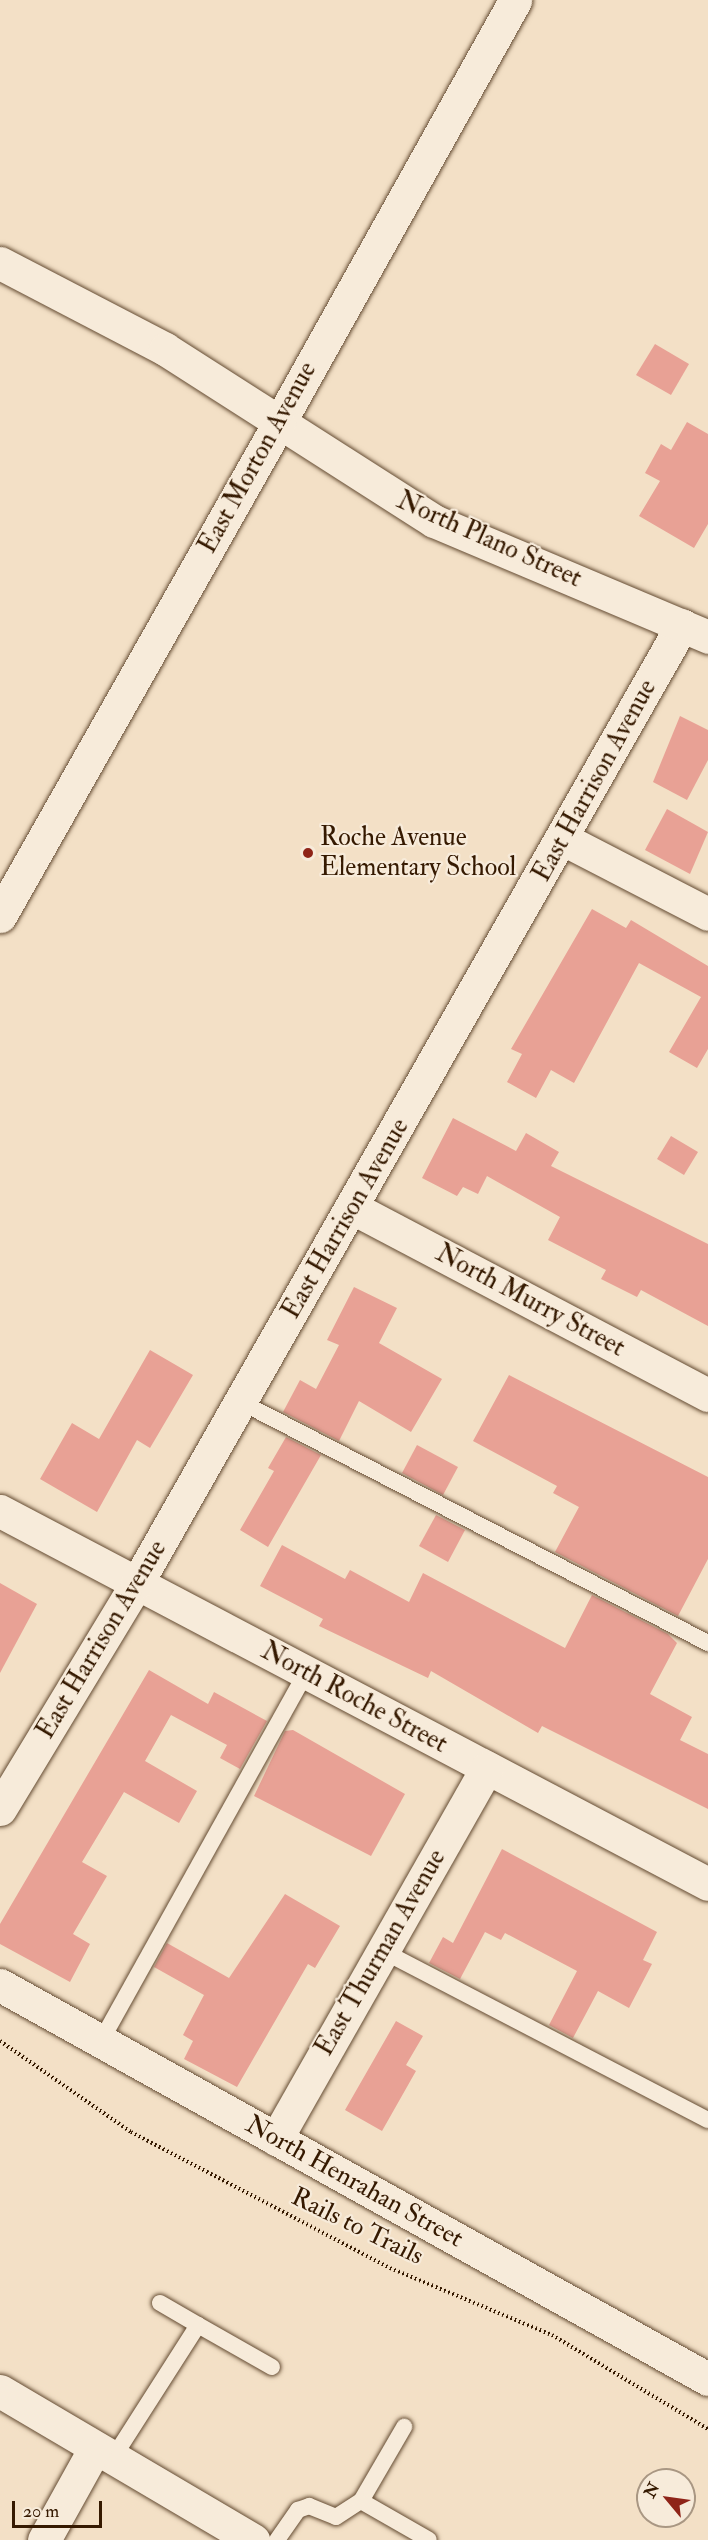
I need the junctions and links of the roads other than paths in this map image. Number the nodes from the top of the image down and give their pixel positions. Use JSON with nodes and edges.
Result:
{"nodes":[{"id":1,"x":516,"y":0,"type":"edge"},
{"id":2,"x":0,"y":263,"type":"edge"},
{"id":3,"x":279,"y":423,"type":"junction"},
{"id":4,"x":695,"y":631,"type":"edge"},
{"id":5,"x":563,"y":839,"type":"junction"},
{"id":6,"x":708,"y":914,"type":"edge"},
{"id":7,"x":0,"y":916,"type":"edge"},
{"id":8,"x":353,"y":1208,"type":"junction"},
{"id":9,"x":708,"y":1395,"type":"edge"},
{"id":10,"x":242,"y":1402,"type":"junction"},
{"id":11,"x":0,"y":1511,"type":"edge"},
{"id":12,"x":137,"y":1583,"type":"junction"},
{"id":13,"x":708,"y":1643,"type":"edge"},
{"id":14,"x":306,"y":1672,"type":"junction"},
{"id":15,"x":487,"y":1768,"type":"junction"},
{"id":16,"x":0,"y":1809,"type":"edge"},
{"id":17,"x":708,"y":1884,"type":"edge"},
{"id":18,"x":383,"y":1950,"type":"junction"},
{"id":19,"x":0,"y":1985,"type":"edge"},
{"id":20,"x":101,"y":2042,"type":"junction"},
{"id":21,"x":708,"y":2120,"type":"edge"},
{"id":22,"x":276,"y":2139,"type":"junction"},
{"id":23,"x":159,"y":2303,"type":"dead end"},
{"id":24,"x":198,"y":2325,"type":"junction"},
{"id":25,"x":272,"y":2367,"type":"dead end"},
{"id":26,"x":708,"y":2379,"type":"edge"},
{"id":27,"x":0,"y":2391,"type":"edge"},
{"id":28,"x":404,"y":2427,"type":"dead end"},
{"id":29,"x":104,"y":2453,"type":"junction"},
{"id":30,"x":361,"y":2501,"type":"junction"},
{"id":31,"x":44,"y":2540,"type":"edge"},
{"id":32,"x":253,"y":2540,"type":"edge"},
{"id":33,"x":277,"y":2540,"type":"edge"},
{"id":34,"x":429,"y":2540,"type":"edge"}],
"edges":[{"from":1,"to":3,"type":"street","name":"East Morton Avenue"},
{"from":2,"to":3,"type":"street","name":"North Plano Street"},
{"from":3,"to":4,"type":"street","name":"North Plano Street"},
{"from":3,"to":7,"type":"street","name":"East Morton Avenue"},
{"from":4,"to":5,"type":"street","name":"East Harrison Avenue"},
{"from":5,"to":6,"type":"street"},
{"from":5,"to":8,"type":"street","name":"East Harrison Avenue"},
{"from":8,"to":9,"type":"street","name":"North Murry Street"},
{"from":8,"to":10,"type":"street","name":"East Harrison Avenue"},
{"from":10,"to":12,"type":"street","name":"East Harrison Avenue"},
{"from":10,"to":13,"type":"lane"},
{"from":11,"to":12,"type":"street","name":"North Roche Street"},
{"from":12,"to":14,"type":"street","name":"North Roche Street"},
{"from":12,"to":16,"type":"street","name":"East Harrison Avenue"},
{"from":14,"to":15,"type":"street","name":"North Roche Street"},
{"from":14,"to":20,"type":"lane"},
{"from":15,"to":17,"type":"street","name":"North Roche Street"},
{"from":15,"to":18,"type":"street","name":"East Thurman Avenue"},
{"from":18,"to":21,"type":"lane"},
{"from":18,"to":22,"type":"street","name":"East Thurman Avenue"},
{"from":19,"to":20,"type":"street","name":"North Henrahan Street"},
{"from":20,"to":22,"type":"street","name":"North Henrahan Street"},
{"from":22,"to":26,"type":"street","name":"North Henrahan Street"},
{"from":23,"to":24,"type":"lane"},
{"from":24,"to":25,"type":"lane"},
{"from":24,"to":29,"type":"lane"},
{"from":27,"to":29,"type":"street"},
{"from":28,"to":30,"type":"lane"},
{"from":29,"to":31,"type":"street"},
{"from":29,"to":32,"type":"street"},
{"from":30,"to":33,"type":"lane"},
{"from":30,"to":34,"type":"lane"}]}
